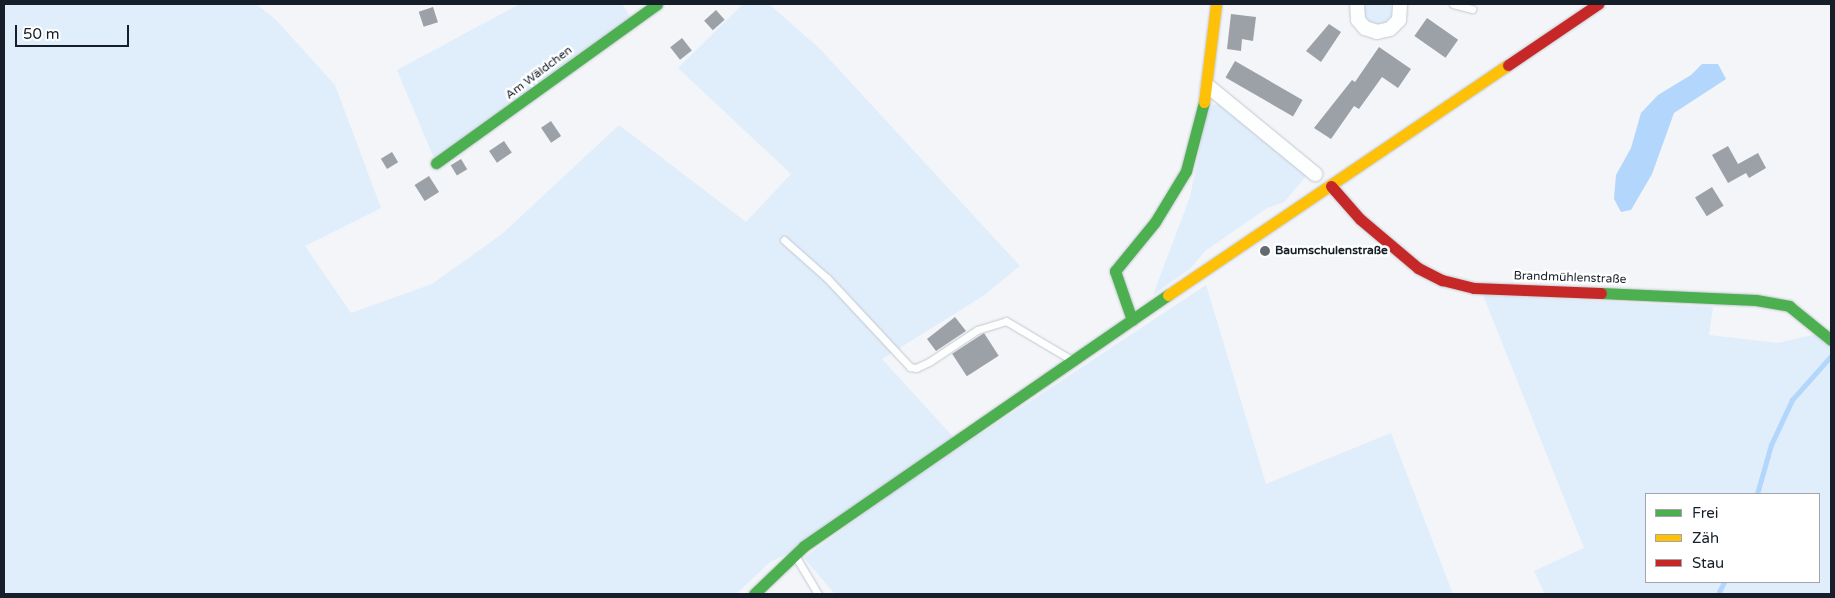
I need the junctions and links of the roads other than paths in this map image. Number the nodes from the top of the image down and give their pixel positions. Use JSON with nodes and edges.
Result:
{"nodes":[{"id":1,"x":657,"y":4,"type":"edge"},
{"id":2,"x":1216,"y":4,"type":"edge"},
{"id":3,"x":1357,"y":4,"type":"edge"},
{"id":4,"x":1400,"y":4,"type":"edge"},
{"id":5,"x":1452,"y":4,"type":"edge"},
{"id":6,"x":1598,"y":4,"type":"edge"},
{"id":7,"x":1472,"y":9,"type":"dead end"},
{"id":8,"x":1208,"y":86,"type":"junction"},
{"id":9,"x":436,"y":163,"type":"dead end"},
{"id":10,"x":1315,"y":174,"type":"dead end"},
{"id":11,"x":1331,"y":186,"type":"junction"},
{"id":12,"x":784,"y":240,"type":"dead end"},
{"id":13,"x":1132,"y":320,"type":"junction"},
{"id":14,"x":1828,"y":336,"type":"edge"},
{"id":15,"x":1072,"y":360,"type":"junction"},
{"id":16,"x":794,"y":554,"type":"junction"},
{"id":17,"x":754,"y":594,"type":"edge"},
{"id":18,"x":815,"y":594,"type":"edge"}],
"edges":[{"from":1,"to":9,"type":"street","name":"Am Wäldchen"},
{"from":2,"to":8,"type":"street"},
{"from":3,"to":4,"type":"street"},
{"from":5,"to":7,"type":"lane"},
{"from":6,"to":11,"type":"street"},
{"from":8,"to":10,"type":"street"},
{"from":8,"to":13,"type":"street"},
{"from":11,"to":13,"type":"street"},
{"from":11,"to":14,"type":"street","name":"Brandmühlenstraße"},
{"from":12,"to":15,"type":"lane"},
{"from":13,"to":15,"type":"street"},
{"from":15,"to":16,"type":"street"},
{"from":16,"to":17,"type":"street"},
{"from":16,"to":18,"type":"lane"}]}
